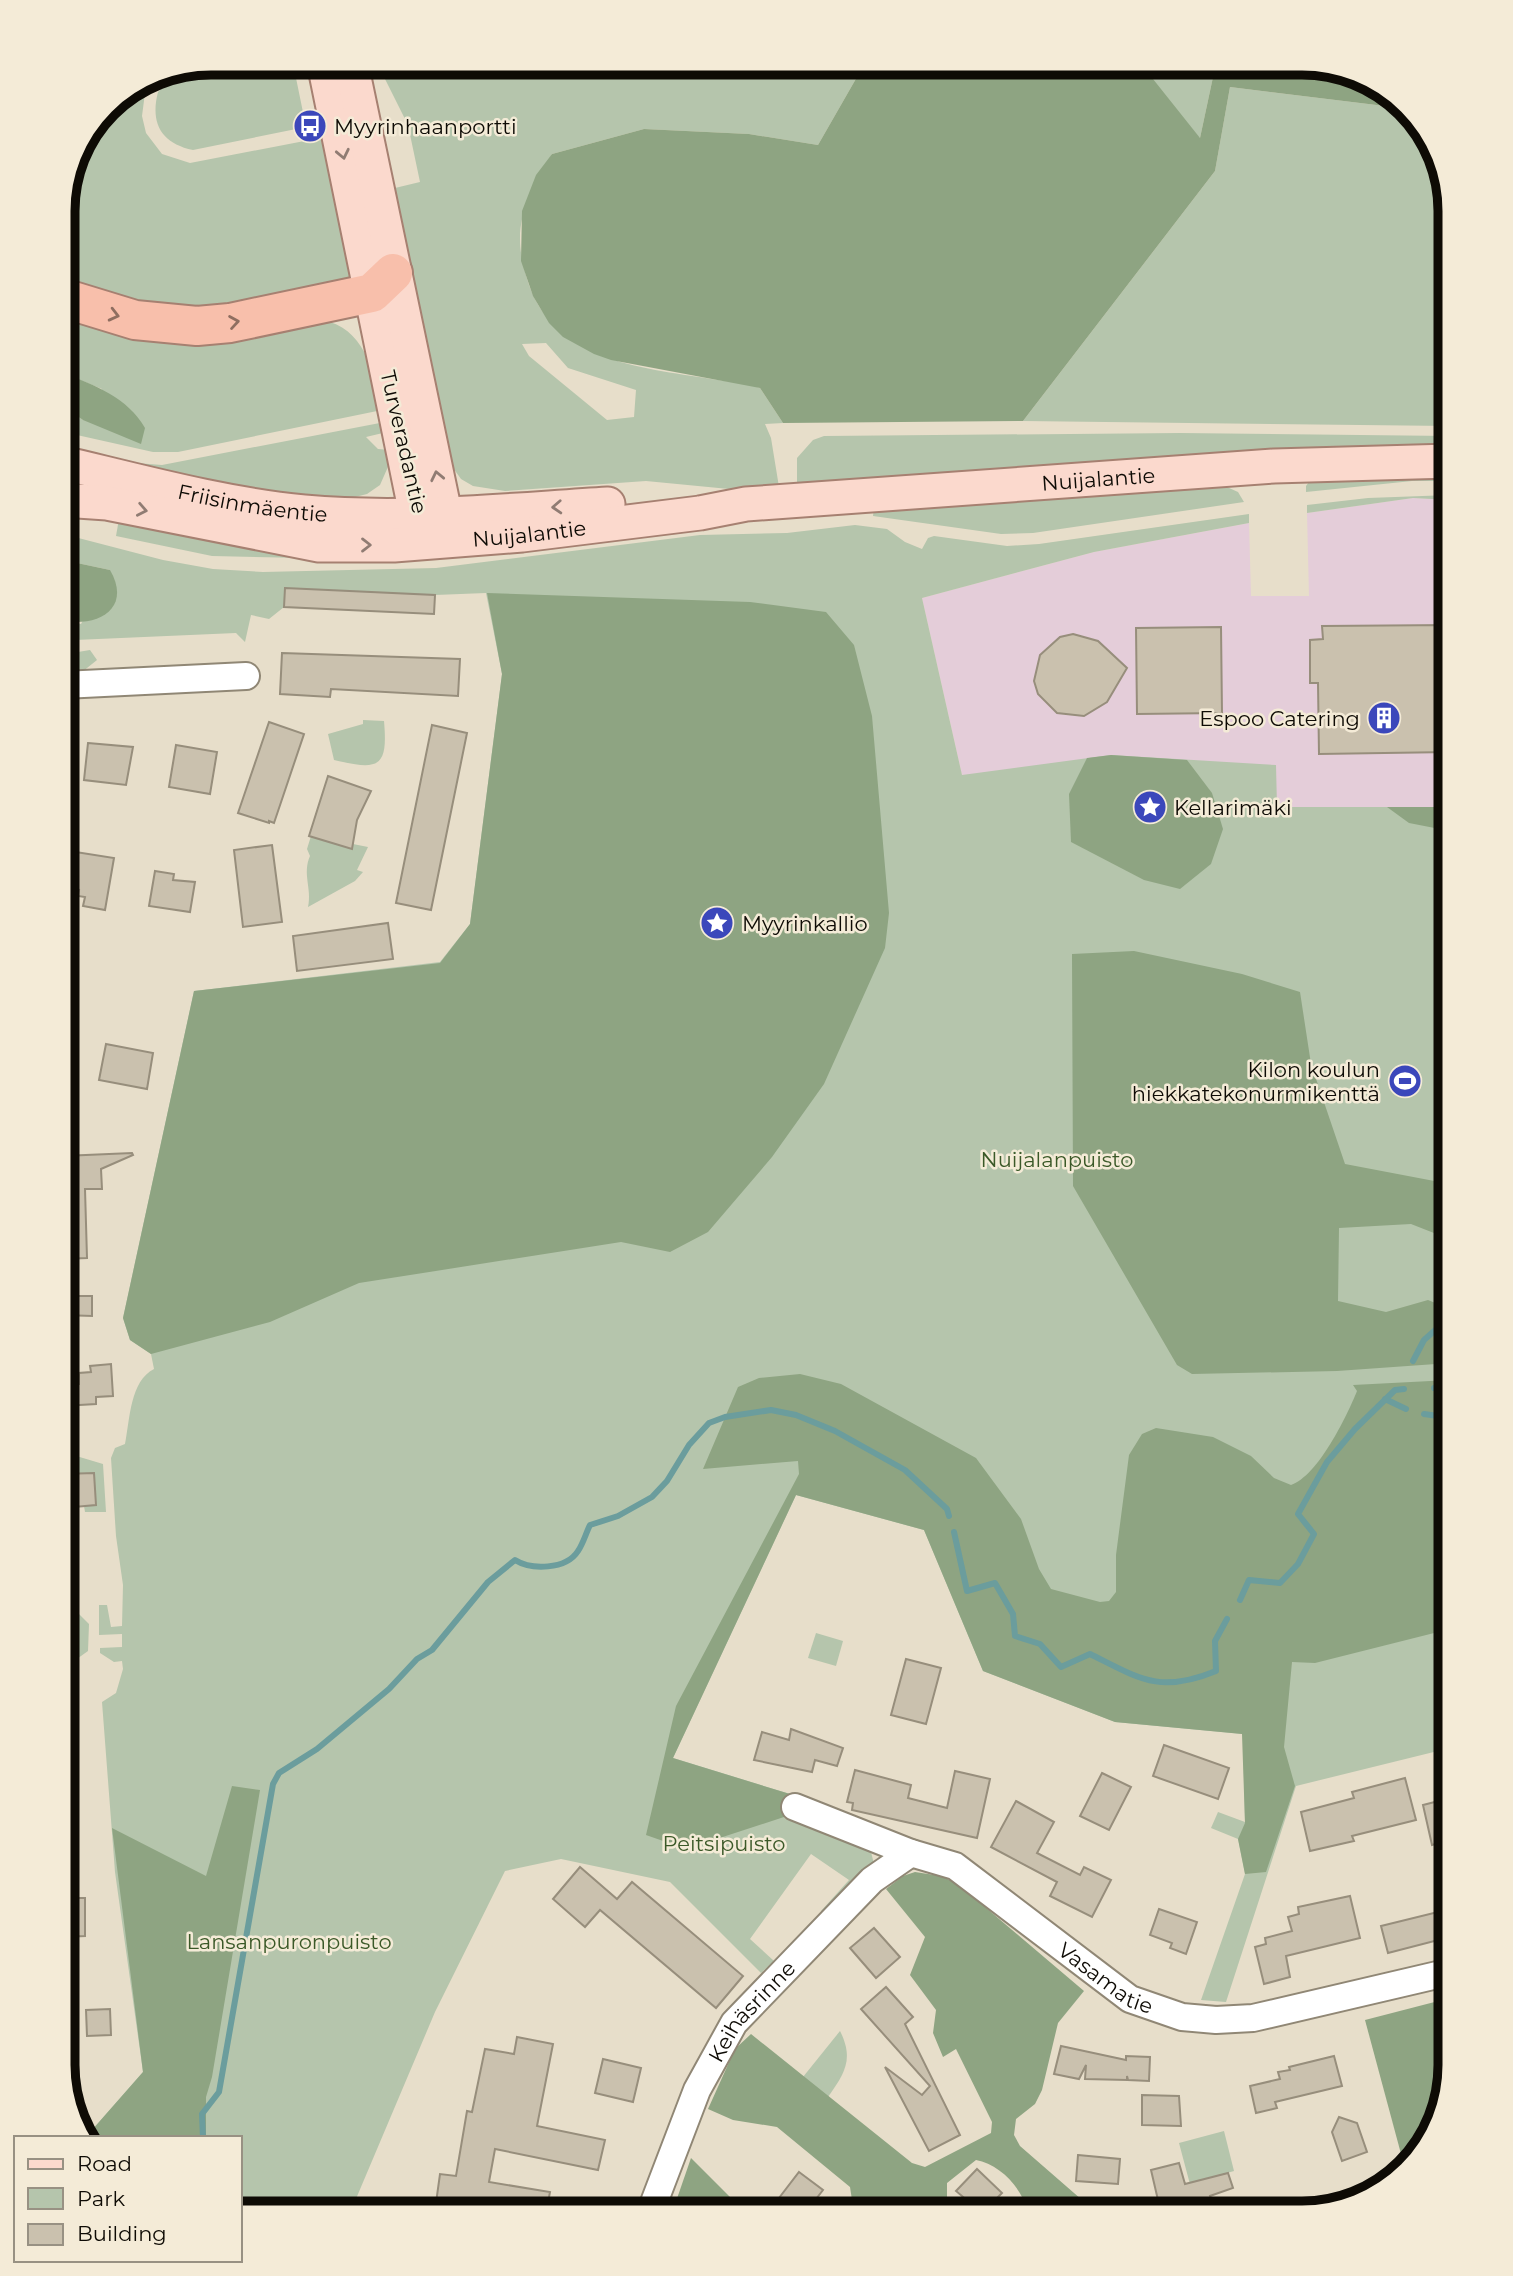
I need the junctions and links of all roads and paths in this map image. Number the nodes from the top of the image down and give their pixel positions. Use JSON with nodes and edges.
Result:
{"nodes":[{"id":1,"x":327,"y":75,"type":"edge"},
{"id":2,"x":353,"y":75,"type":"edge"},
{"id":3,"x":383,"y":283,"type":"junction"},
{"id":4,"x":76,"y":302,"type":"edge"},
{"id":5,"x":1438,"y":461,"type":"edge"},
{"id":6,"x":76,"y":466,"type":"edge"},
{"id":7,"x":76,"y":501,"type":"edge"},
{"id":8,"x":432,"y":523,"type":"junction"},
{"id":9,"x":246,"y":677,"type":"dead end"},
{"id":10,"x":76,"y":684,"type":"edge"},
{"id":11,"x":795,"y":1807,"type":"dead end"},
{"id":12,"x":911,"y":1853,"type":"junction"},
{"id":13,"x":1438,"y":1975,"type":"edge"},
{"id":14,"x":655,"y":2200,"type":"edge"}],
"edges":[{"from":1,"to":3,"type":"main road","name":"Turveradantie","one_way":true},
{"from":2,"to":3,"type":"main road","name":"Turveradantie"},
{"from":4,"to":3,"type":"highway","one_way":true},
{"from":3,"to":8,"type":"main road","name":"Turveradantie"},
{"from":5,"to":8,"type":"main road","name":"Nuijalantie"},
{"from":6,"to":8,"type":"main road","name":"Friisinmäentie"},
{"from":7,"to":8,"type":"main road","name":"Friisinmäentie","one_way":true},
{"from":9,"to":10,"type":"street"},
{"from":11,"to":12,"type":"street","name":"Vasamatie"},
{"from":12,"to":13,"type":"street","name":"Vasamatie"},
{"from":12,"to":14,"type":"street","name":"Keihäsrinne"}]}
